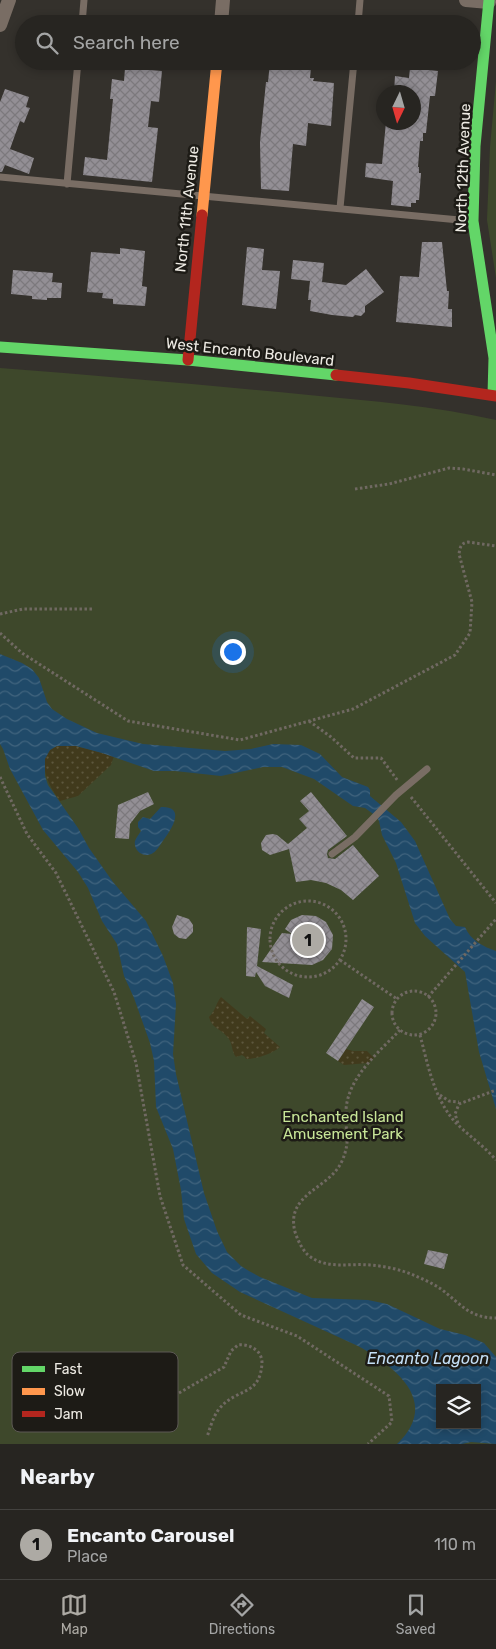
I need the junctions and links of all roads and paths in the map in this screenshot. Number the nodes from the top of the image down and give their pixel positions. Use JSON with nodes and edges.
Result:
{"nodes":[{"id":1,"x":9,"y":0,"type":"edge"},
{"id":2,"x":84,"y":0,"type":"edge"},
{"id":3,"x":223,"y":0,"type":"edge"},
{"id":4,"x":360,"y":0,"type":"edge"},
{"id":5,"x":466,"y":0,"type":"edge"},
{"id":6,"x":489,"y":1,"type":"edge"},
{"id":7,"x":83,"y":15,"type":"edge"},
{"id":8,"x":222,"y":15,"type":"edge"},
{"id":9,"x":359,"y":15,"type":"edge"},
{"id":10,"x":0,"y":25,"type":"edge"},
{"id":11,"x":77,"y":70,"type":"edge"},
{"id":12,"x":216,"y":70,"type":"edge"},
{"id":13,"x":353,"y":70,"type":"edge"},
{"id":14,"x":0,"y":178,"type":"edge"},
{"id":15,"x":67,"y":184,"type":"junction"},
{"id":16,"x":205,"y":197,"type":"junction"},
{"id":17,"x":340,"y":208,"type":"junction"},
{"id":18,"x":473,"y":221,"type":"junction"},
{"id":19,"x":0,"y":347,"type":"edge"},
{"id":20,"x":188,"y":360,"type":"junction"},
{"id":21,"x":494,"y":395,"type":"edge"},
{"id":22,"x":496,"y":475,"type":"edge"},
{"id":23,"x":355,"y":489,"type":"dead end"},
{"id":24,"x":496,"y":546,"type":"edge"},
{"id":25,"x":92,"y":608,"type":"dead end"},
{"id":26,"x":0,"y":614,"type":"edge"},
{"id":27,"x":0,"y":633,"type":"edge"},
{"id":28,"x":308,"y":721,"type":"junction"},
{"id":29,"x":427,"y":769,"type":"dead end"},
{"id":30,"x":0,"y":777,"type":"edge"},
{"id":31,"x":404,"y":788,"type":"junction"},
{"id":32,"x":332,"y":854,"type":"dead end"},
{"id":33,"x":496,"y":903,"type":"edge"},
{"id":34,"x":496,"y":919,"type":"edge"},
{"id":35,"x":340,"y":960,"type":"junction"},
{"id":36,"x":428,"y":997,"type":"junction"},
{"id":37,"x":397,"y":1000,"type":"junction"},
{"id":38,"x":400,"y":1030,"type":"junction"},
{"id":39,"x":420,"y":1035,"type":"junction"},
{"id":40,"x":496,"y":1090,"type":"edge"},
{"id":41,"x":437,"y":1093,"type":"junction"},
{"id":42,"x":462,"y":1102,"type":"junction"},
{"id":43,"x":459,"y":1126,"type":"junction"},
{"id":44,"x":496,"y":1160,"type":"edge"},
{"id":45,"x":496,"y":1318,"type":"edge"},
{"id":46,"x":179,"y":1393,"type":"dead end"},
{"id":47,"x":207,"y":1437,"type":"dead end"},
{"id":48,"x":368,"y":1444,"type":"edge"}],
"edges":[{"from":1,"to":10,"type":"street"},
{"from":2,"to":7,"type":"lane"},
{"from":3,"to":8,"type":"street"},
{"from":4,"to":9,"type":"lane"},
{"from":5,"to":6,"type":"street"},
{"from":6,"to":18,"type":"street","name":"North 12th Avenue"},
{"from":11,"to":15,"type":"lane"},
{"from":12,"to":16,"type":"street","name":"North 11th Avenue"},
{"from":13,"to":17,"type":"lane"},
{"from":14,"to":15,"type":"lane"},
{"from":15,"to":16,"type":"lane"},
{"from":16,"to":17,"type":"lane"},
{"from":16,"to":20,"type":"street","name":"North 11th Avenue"},
{"from":17,"to":18,"type":"lane"},
{"from":18,"to":21,"type":"street","name":"North 12th Avenue"},
{"from":19,"to":20,"type":"street","name":"West Encanto Boulevard"},
{"from":20,"to":21,"type":"street","name":"West Encanto Boulevard"},
{"from":22,"to":23,"type":"path"},
{"from":24,"to":28,"type":"path"},
{"from":25,"to":26,"type":"path"},
{"from":27,"to":28,"type":"path"},
{"from":28,"to":31,"type":"path"},
{"from":29,"to":31,"type":"lane"},
{"from":30,"to":48,"type":"path"},
{"from":31,"to":32,"type":"lane"},
{"from":31,"to":33,"type":"path"},
{"from":34,"to":36,"type":"path"},
{"from":35,"to":35,"type":"path"},
{"from":35,"to":37,"type":"path"},
{"from":36,"to":37,"type":"path"},
{"from":36,"to":39,"type":"path"},
{"from":37,"to":38,"type":"path"},
{"from":38,"to":39,"type":"path"},
{"from":38,"to":45,"type":"path"},
{"from":39,"to":41,"type":"path"},
{"from":40,"to":42,"type":"path"},
{"from":41,"to":42,"type":"path"},
{"from":41,"to":43,"type":"path"},
{"from":42,"to":43,"type":"path"},
{"from":43,"to":44,"type":"path"},
{"from":46,"to":47,"type":"path"}]}
